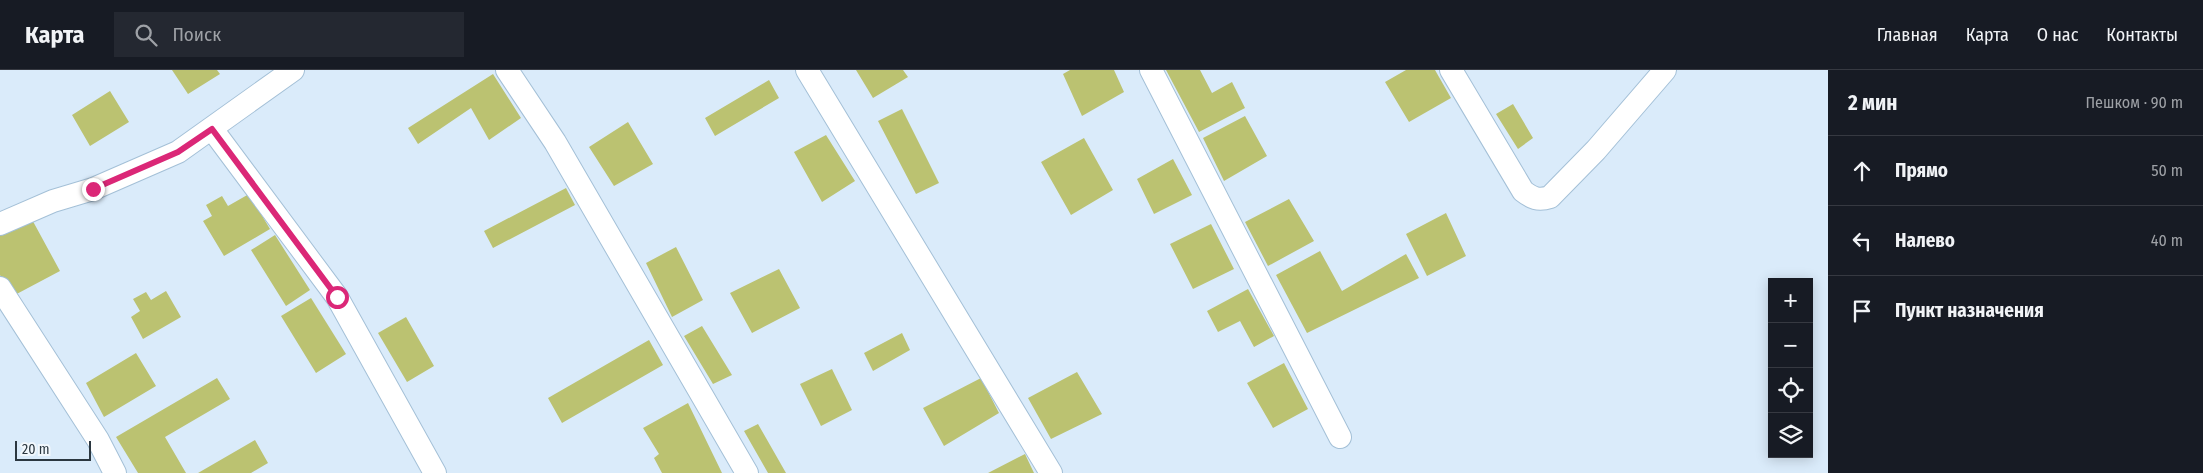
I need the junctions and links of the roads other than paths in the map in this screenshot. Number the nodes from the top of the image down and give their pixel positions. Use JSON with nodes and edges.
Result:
{"nodes":[{"id":1,"x":293,"y":70,"type":"edge"},
{"id":2,"x":507,"y":70,"type":"edge"},
{"id":3,"x":807,"y":70,"type":"edge"},
{"id":4,"x":1151,"y":70,"type":"edge"},
{"id":5,"x":1451,"y":70,"type":"edge"},
{"id":6,"x":1665,"y":70,"type":"edge"},
{"id":7,"x":212,"y":129,"type":"junction"},
{"id":8,"x":0,"y":224,"type":"edge"},
{"id":9,"x":0,"y":288,"type":"edge"},
{"id":10,"x":1340,"y":436,"type":"dead end"},
{"id":11,"x":115,"y":473,"type":"edge"},
{"id":12,"x":435,"y":473,"type":"edge"},
{"id":13,"x":747,"y":473,"type":"edge"},
{"id":14,"x":1051,"y":473,"type":"edge"}],
"edges":[{"from":1,"to":7,"type":"street"},
{"from":2,"to":13,"type":"street"},
{"from":3,"to":14,"type":"street"},
{"from":4,"to":10,"type":"street"},
{"from":5,"to":6,"type":"street"},
{"from":7,"to":8,"type":"street"},
{"from":7,"to":12,"type":"street"},
{"from":9,"to":11,"type":"street"}]}
